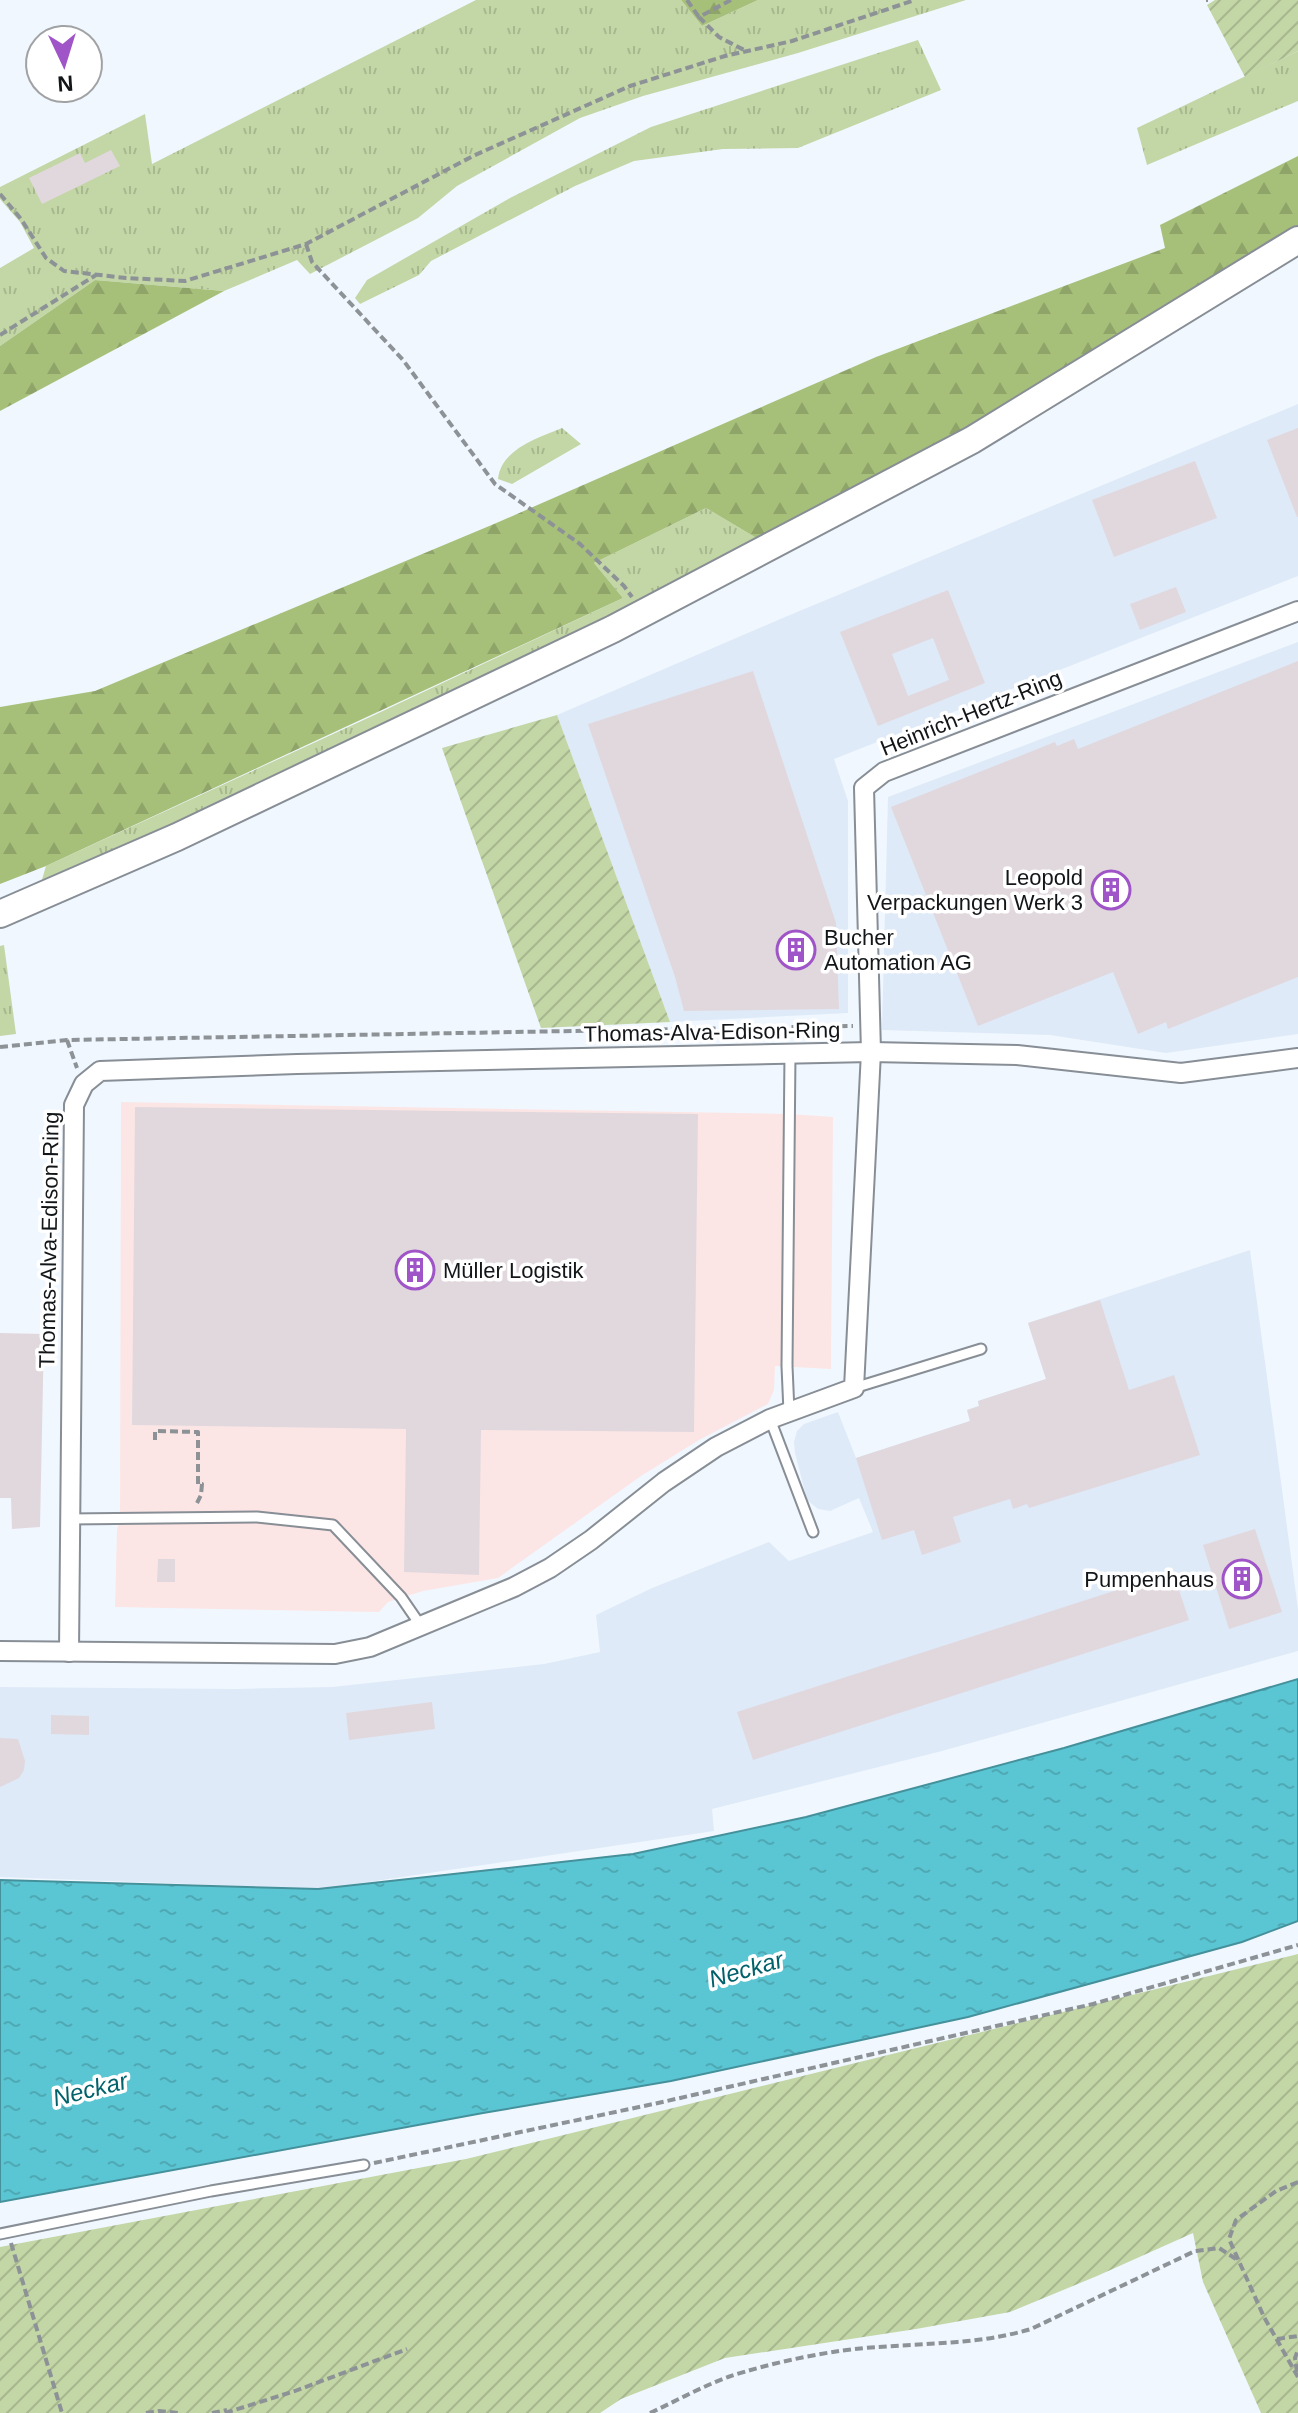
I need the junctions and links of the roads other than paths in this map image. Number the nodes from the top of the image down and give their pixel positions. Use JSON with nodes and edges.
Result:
{"nodes":[{"id":1,"x":1298,"y":240,"type":"edge"},
{"id":2,"x":1298,"y":611,"type":"edge"},
{"id":3,"x":0,"y":914,"type":"edge"},
{"id":4,"x":871,"y":1052,"type":"junction"},
{"id":5,"x":790,"y":1054,"type":"junction"},
{"id":6,"x":1298,"y":1058,"type":"edge"},
{"id":7,"x":981,"y":1349,"type":"dead end"},
{"id":8,"x":854,"y":1388,"type":"junction"},
{"id":9,"x":789,"y":1412,"type":"junction"},
{"id":10,"x":770,"y":1419,"type":"junction"},
{"id":11,"x":69,"y":1519,"type":"junction"},
{"id":12,"x":813,"y":1532,"type":"dead end"},
{"id":13,"x":421,"y":1626,"type":"junction"},
{"id":14,"x":0,"y":1651,"type":"edge"},
{"id":15,"x":69,"y":1652,"type":"junction"},
{"id":16,"x":364,"y":2165,"type":"road end"},
{"id":17,"x":4,"y":2234,"type":"edge"}],
"edges":[{"from":1,"to":3,"type":"main road"},
{"from":2,"to":4,"type":"street","name":"Heinrich-Hertz-Ring"},
{"from":4,"to":5,"type":"street","name":"Thomas-Alva-Edison-Ring"},
{"from":4,"to":6,"type":"street"},
{"from":4,"to":8,"type":"street","name":"Thomas-Alva-Edison-Ring"},
{"from":5,"to":9,"type":"lane"},
{"from":5,"to":11,"type":"street","name":"Thomas-Alva-Edison-Ring"},
{"from":7,"to":8,"type":"lane"},
{"from":8,"to":9,"type":"street"},
{"from":9,"to":10,"type":"street"},
{"from":10,"to":12,"type":"lane"},
{"from":10,"to":13,"type":"street"},
{"from":11,"to":13,"type":"lane"},
{"from":11,"to":15,"type":"street","name":"Thomas-Alva-Edison-Ring"},
{"from":13,"to":15,"type":"street"},
{"from":14,"to":15,"type":"street"},
{"from":16,"to":17,"type":"lane"}]}
